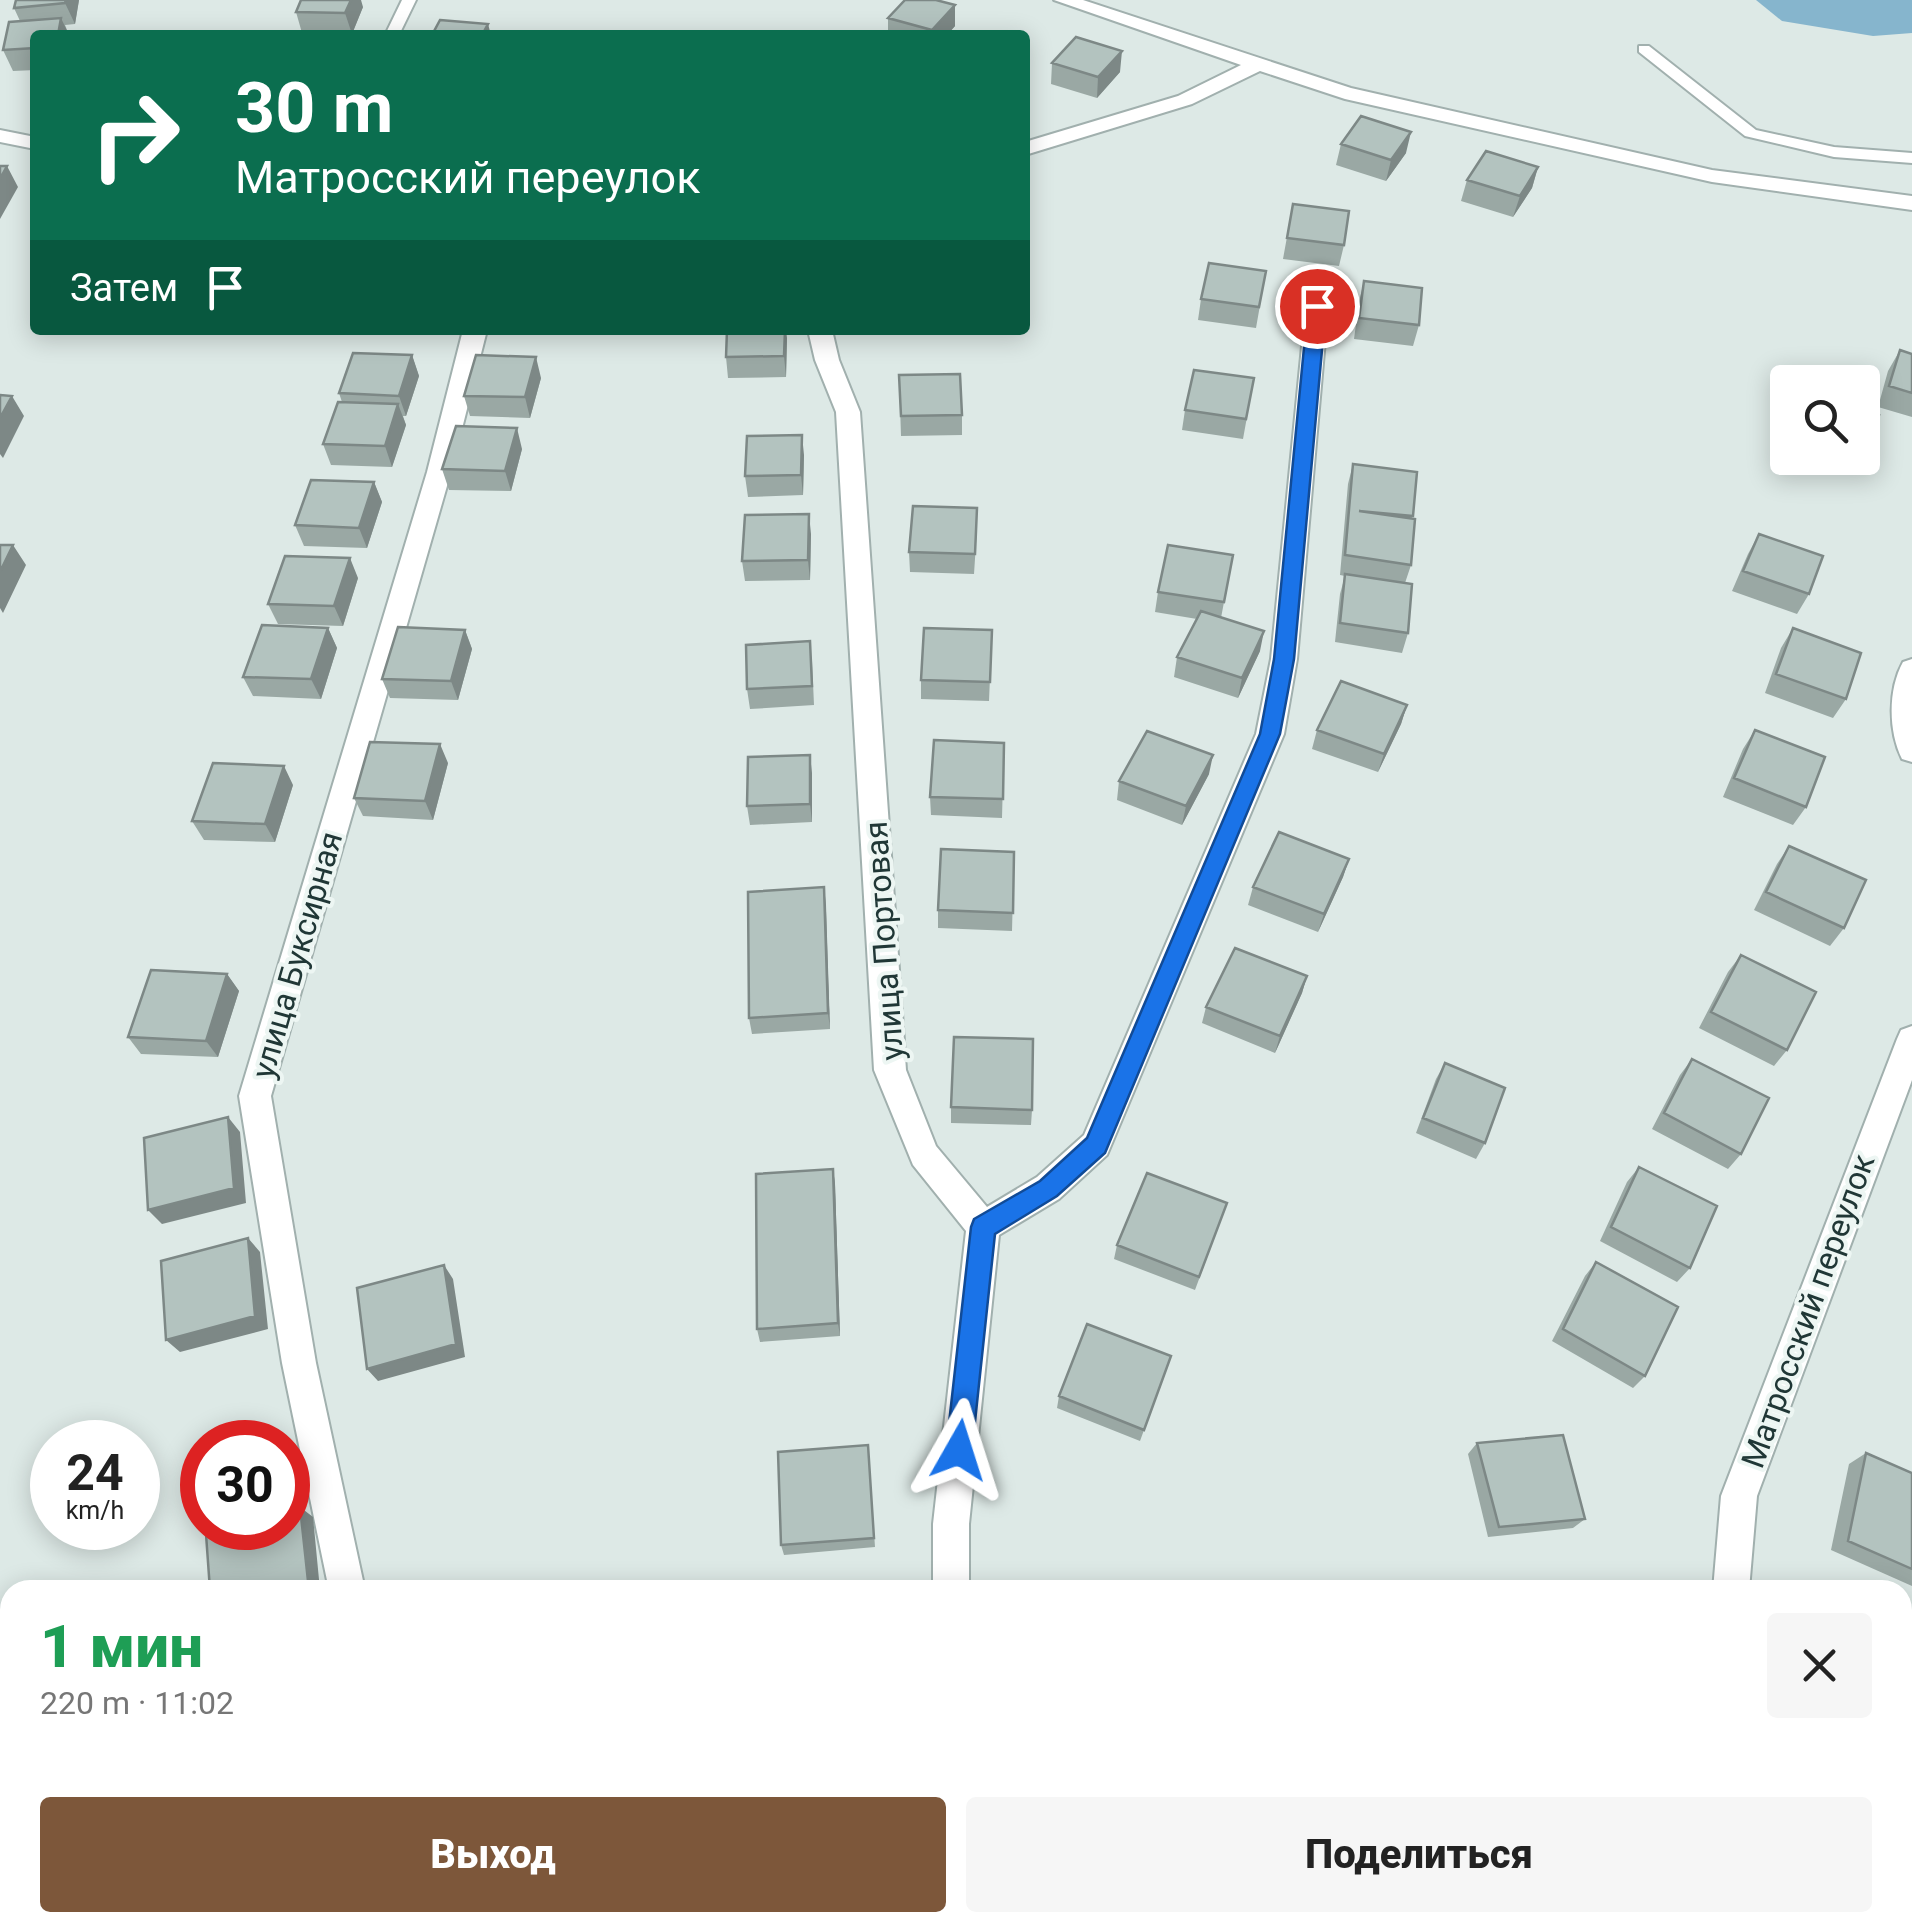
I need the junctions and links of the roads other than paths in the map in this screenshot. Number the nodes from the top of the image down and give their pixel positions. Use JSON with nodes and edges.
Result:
{"nodes":[{"id":1,"x":409,"y":0,"type":"edge"},
{"id":2,"x":1064,"y":0,"type":"edge"},
{"id":3,"x":394,"y":30,"type":"edge"},
{"id":4,"x":1644,"y":49,"type":"dead end"},
{"id":5,"x":1259,"y":64,"type":"junction"},
{"id":6,"x":0,"y":136,"type":"edge"},
{"id":7,"x":30,"y":142,"type":"edge"},
{"id":8,"x":1030,"y":146,"type":"edge"},
{"id":9,"x":1912,"y":158,"type":"edge"},
{"id":10,"x":1912,"y":203,"type":"edge"},
{"id":11,"x":1317,"y":306,"type":"dead end"},
{"id":12,"x":474,"y":335,"type":"edge"},
{"id":13,"x":821,"y":335,"type":"edge"},
{"id":14,"x":1912,"y":669,"type":"edge"},
{"id":15,"x":1912,"y":752,"type":"edge"},
{"id":16,"x":1912,"y":1039,"type":"edge"},
{"id":17,"x":983,"y":1227,"type":"junction"},
{"id":18,"x":345,"y":1580,"type":"edge"},
{"id":19,"x":951,"y":1580,"type":"edge"},
{"id":20,"x":1733,"y":1580,"type":"edge"}],
"edges":[{"from":1,"to":3,"type":"lane"},
{"from":2,"to":5,"type":"street"},
{"from":4,"to":9,"type":"lane"},
{"from":5,"to":8,"type":"street"},
{"from":5,"to":10,"type":"street"},
{"from":6,"to":7,"type":"street"},
{"from":11,"to":17,"type":"street"},
{"from":12,"to":18,"type":"street","name":"улица Буксирная"},
{"from":13,"to":17,"type":"street","name":"улица Портовая"},
{"from":14,"to":15,"type":"street"},
{"from":16,"to":20,"type":"street","name":"Матросский переулок"},
{"from":17,"to":19,"type":"street"}]}
